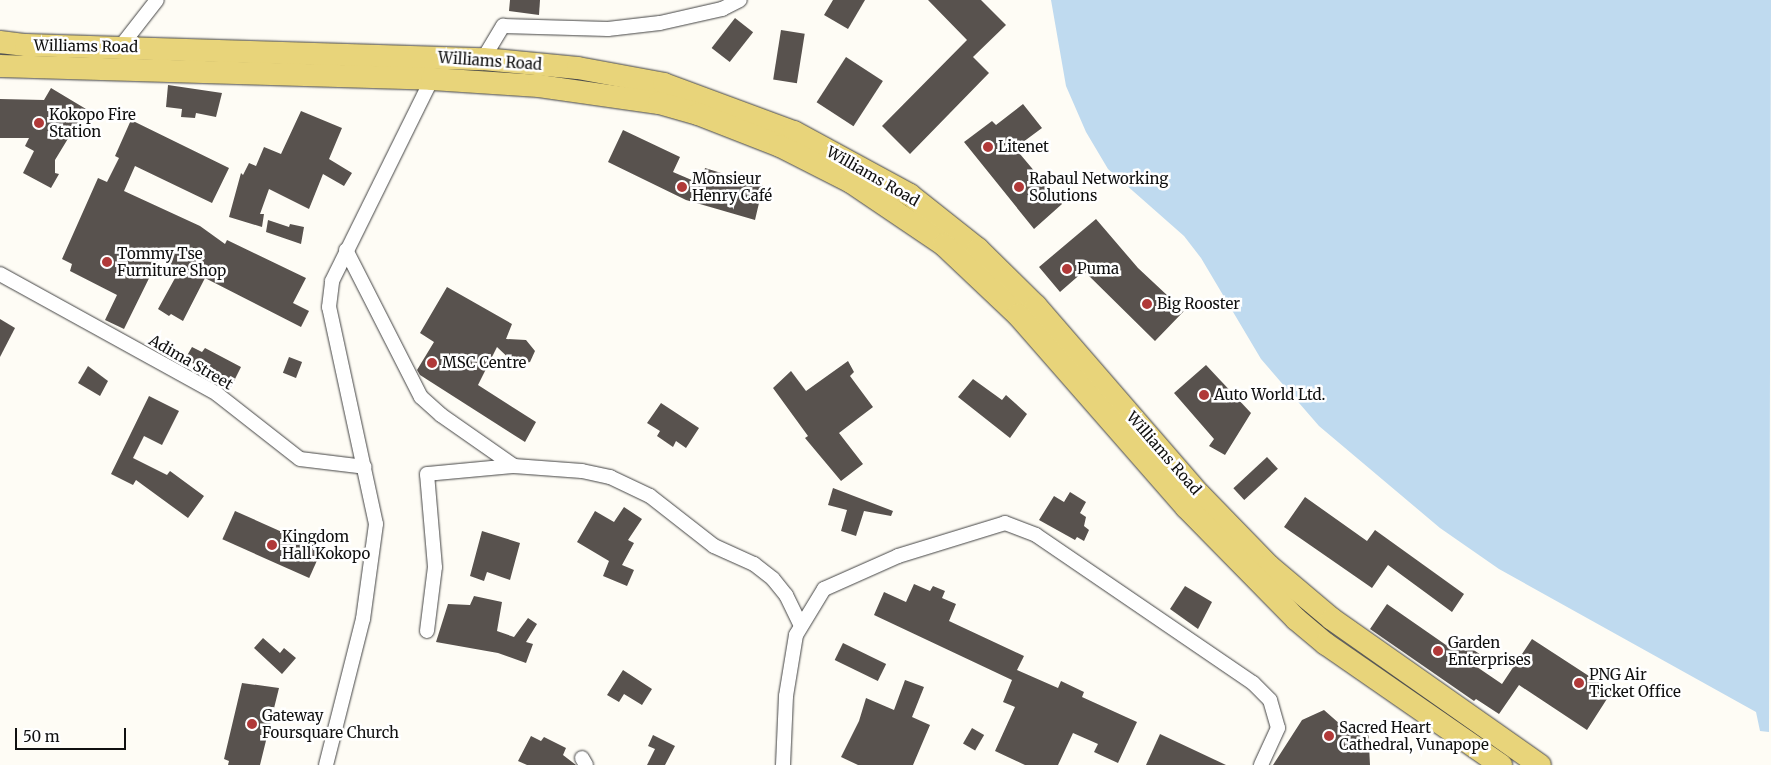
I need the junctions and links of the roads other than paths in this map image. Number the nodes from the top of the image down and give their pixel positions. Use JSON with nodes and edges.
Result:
{"nodes":[{"id":1,"x":157,"y":0,"type":"edge"},
{"id":2,"x":740,"y":0,"type":"edge"},
{"id":3,"x":0,"y":42,"type":"edge"},
{"id":4,"x":121,"y":46,"type":"junction"},
{"id":5,"x":483,"y":58,"type":"junction"},
{"id":6,"x":0,"y":66,"type":"edge"},
{"id":7,"x":432,"y":79,"type":"junction"},
{"id":8,"x":346,"y":250,"type":"junction"},
{"id":9,"x":0,"y":274,"type":"edge"},
{"id":10,"x":514,"y":466,"type":"junction"},
{"id":11,"x":365,"y":467,"type":"junction"},
{"id":12,"x":801,"y":626,"type":"junction"},
{"id":13,"x":427,"y":631,"type":"dead end"},
{"id":14,"x":326,"y":765,"type":"edge"},
{"id":15,"x":783,"y":765,"type":"edge"},
{"id":16,"x":1262,"y":765,"type":"edge"},
{"id":17,"x":1501,"y":765,"type":"edge"},
{"id":18,"x":1540,"y":765,"type":"edge"}],
"edges":[{"from":1,"to":4,"type":"street"},
{"from":2,"to":5,"type":"street"},
{"from":3,"to":4,"type":"main road","name":"Williams Road"},
{"from":4,"to":5,"type":"main road","name":"Williams Road"},
{"from":5,"to":18,"type":"main road","name":"Williams Road"},
{"from":6,"to":7,"type":"main road","name":"Williams Road"},
{"from":7,"to":8,"type":"street"},
{"from":7,"to":17,"type":"main road","name":"Williams Road"},
{"from":8,"to":10,"type":"street"},
{"from":8,"to":11,"type":"street"},
{"from":9,"to":11,"type":"street","name":"Adima Street"},
{"from":10,"to":12,"type":"street"},
{"from":10,"to":13,"type":"street"},
{"from":11,"to":14,"type":"street"},
{"from":12,"to":15,"type":"street"},
{"from":12,"to":16,"type":"street"}]}
